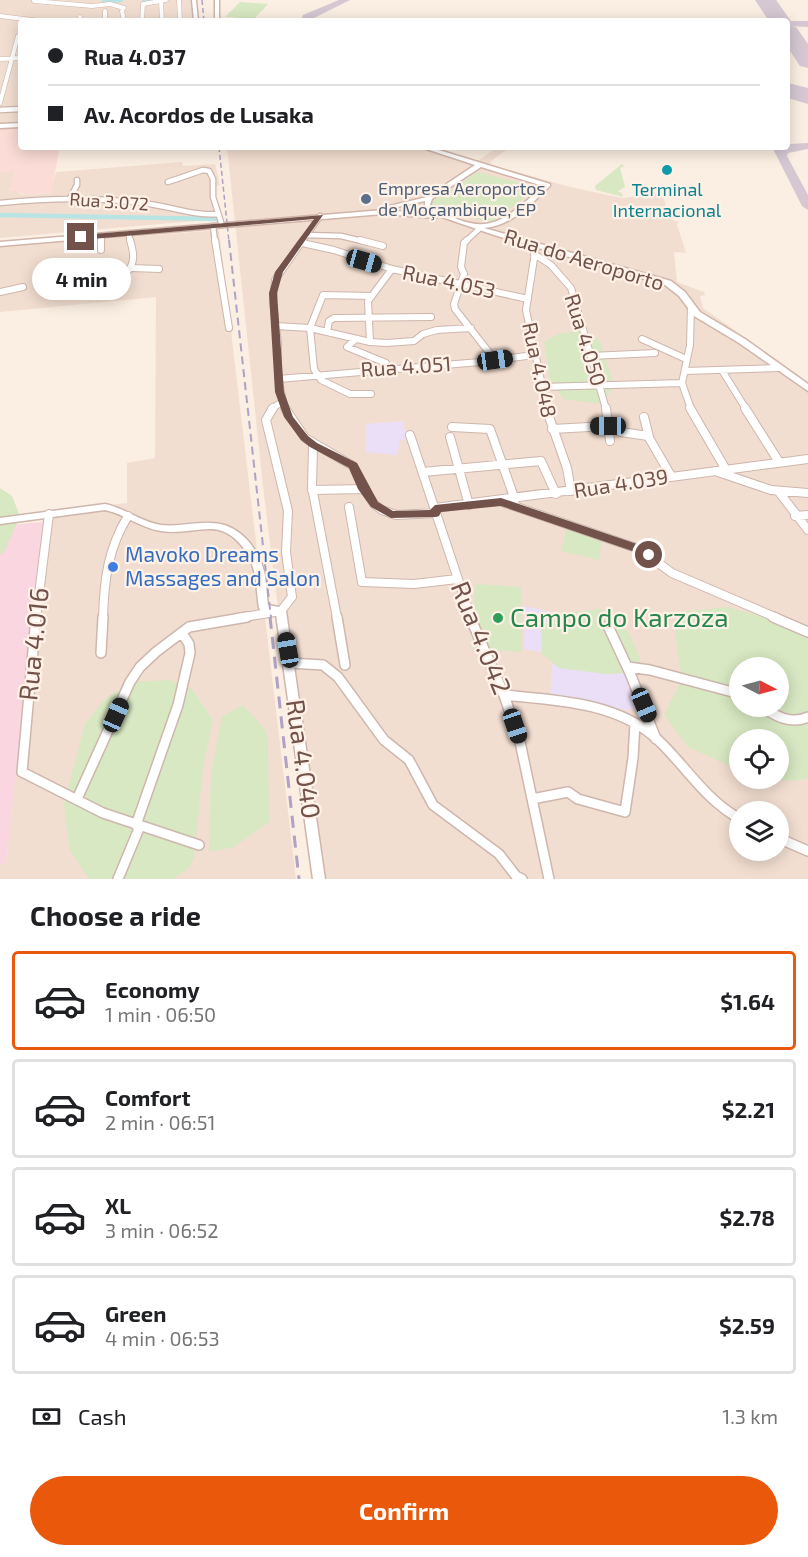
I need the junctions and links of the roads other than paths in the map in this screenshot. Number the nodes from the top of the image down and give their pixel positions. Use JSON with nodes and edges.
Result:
{"nodes":[{"id":1,"x":166,"y":0,"type":"edge"},
{"id":2,"x":179,"y":0,"type":"edge"},
{"id":3,"x":194,"y":0,"type":"edge"},
{"id":4,"x":217,"y":0,"type":"edge"},
{"id":5,"x":34,"y":1,"type":"edge"},
{"id":6,"x":161,"y":1,"type":"edge"},
{"id":7,"x":143,"y":4,"type":"joint"},
{"id":8,"x":88,"y":6,"type":"junction"},
{"id":9,"x":105,"y":11,"type":"dead end"},
{"id":10,"x":82,"y":12,"type":"dead end"},
{"id":11,"x":0,"y":16,"type":"edge"},
{"id":12,"x":18,"y":18,"type":"edge"},
{"id":13,"x":105,"y":18,"type":"edge"},
{"id":14,"x":123,"y":18,"type":"edge"},
{"id":15,"x":142,"y":18,"type":"edge"},
{"id":16,"x":162,"y":18,"type":"edge"},
{"id":17,"x":180,"y":18,"type":"edge"},
{"id":18,"x":196,"y":18,"type":"edge"},
{"id":19,"x":217,"y":18,"type":"edge"},
{"id":20,"x":18,"y":36,"type":"dead end"},
{"id":21,"x":13,"y":58,"type":"junction"},
{"id":22,"x":18,"y":58,"type":"edge"},
{"id":23,"x":0,"y":59,"type":"edge"},
{"id":24,"x":0,"y":103,"type":"edge"},
{"id":25,"x":18,"y":109,"type":"edge"},
{"id":26,"x":0,"y":110,"type":"edge"},
{"id":27,"x":18,"y":124,"type":"edge"},
{"id":28,"x":0,"y":126,"type":"edge"},
{"id":29,"x":433,"y":150,"type":"edge"},
{"id":30,"x":481,"y":164,"type":"junction"},
{"id":31,"x":77,"y":180,"type":"dead end"},
{"id":32,"x":168,"y":182,"type":"dead end"},
{"id":33,"x":0,"y":198,"type":"edge"},
{"id":34,"x":70,"y":198,"type":"junction"},
{"id":35,"x":429,"y":198,"type":"junction"},
{"id":36,"x":14,"y":201,"type":"junction"},
{"id":37,"x":0,"y":203,"type":"edge"},
{"id":38,"x":320,"y":216,"type":"junction"},
{"id":39,"x":445,"y":217,"type":"junction"},
{"id":40,"x":219,"y":218,"type":"junction"},
{"id":41,"x":507,"y":220,"type":"junction"},
{"id":42,"x":470,"y":225,"type":"junction"},
{"id":43,"x":213,"y":226,"type":"junction"},
{"id":44,"x":479,"y":229,"type":"junction"},
{"id":45,"x":129,"y":233,"type":"junction"},
{"id":46,"x":307,"y":235,"type":"junction"},
{"id":47,"x":101,"y":236,"type":"junction"},
{"id":48,"x":507,"y":238,"type":"junction"},
{"id":49,"x":0,"y":243,"type":"edge"},
{"id":50,"x":302,"y":243,"type":"junction"},
{"id":51,"x":383,"y":246,"type":"dead end"},
{"id":52,"x":101,"y":250,"type":"dead end"},
{"id":53,"x":535,"y":250,"type":"junction"},
{"id":54,"x":132,"y":268,"type":"junction"},
{"id":55,"x":159,"y":269,"type":"dead end"},
{"id":56,"x":392,"y":269,"type":"junction"},
{"id":57,"x":104,"y":274,"type":"dead end"},
{"id":58,"x":460,"y":284,"type":"junction"},
{"id":59,"x":23,"y":287,"type":"dead end"},
{"id":60,"x":0,"y":292,"type":"edge"},
{"id":61,"x":371,"y":296,"type":"junction"},
{"id":62,"x":528,"y":299,"type":"junction"},
{"id":63,"x":691,"y":307,"type":"junction"},
{"id":64,"x":431,"y":317,"type":"dead end"},
{"id":65,"x":368,"y":319,"type":"junction"},
{"id":66,"x":276,"y":326,"type":"junction"},
{"id":67,"x":229,"y":328,"type":"dead end"},
{"id":68,"x":310,"y":328,"type":"junction"},
{"id":69,"x":471,"y":328,"type":"junction"},
{"id":70,"x":327,"y":332,"type":"junction"},
{"id":71,"x":356,"y":339,"type":"junction"},
{"id":72,"x":642,"y":339,"type":"dead end"},
{"id":73,"x":370,"y":342,"type":"junction"},
{"id":74,"x":654,"y":353,"type":"dead end"},
{"id":75,"x":534,"y":355,"type":"junction"},
{"id":76,"x":591,"y":356,"type":"junction"},
{"id":77,"x":686,"y":359,"type":"junction"},
{"id":78,"x":495,"y":360,"type":"junction"},
{"id":79,"x":387,"y":368,"type":"junction"},
{"id":80,"x":779,"y":368,"type":"junction"},
{"id":81,"x":685,"y":371,"type":"junction"},
{"id":82,"x":723,"y":372,"type":"junction"},
{"id":83,"x":318,"y":374,"type":"junction"},
{"id":84,"x":278,"y":379,"type":"junction"},
{"id":85,"x":682,"y":383,"type":"junction"},
{"id":86,"x":598,"y":384,"type":"junction"},
{"id":87,"x":541,"y":387,"type":"junction"},
{"id":88,"x":808,"y":388,"type":"edge"},
{"id":89,"x":371,"y":394,"type":"dead end"},
{"id":90,"x":282,"y":402,"type":"junction"},
{"id":91,"x":644,"y":417,"type":"dead end"},
{"id":92,"x":608,"y":426,"type":"junction"},
{"id":93,"x":452,"y":428,"type":"dead end"},
{"id":94,"x":552,"y":429,"type":"junction"},
{"id":95,"x":410,"y":435,"type":"dead end"},
{"id":96,"x":450,"y":437,"type":"dead end"},
{"id":97,"x":649,"y":437,"type":"junction"},
{"id":98,"x":610,"y":441,"type":"dead end"},
{"id":99,"x":313,"y":445,"type":"junction"},
{"id":100,"x":808,"y":459,"type":"edge"},
{"id":101,"x":779,"y":462,"type":"junction"},
{"id":102,"x":502,"y":464,"type":"junction"},
{"id":103,"x":459,"y":468,"type":"junction"},
{"id":104,"x":725,"y":468,"type":"junction"},
{"id":105,"x":714,"y":470,"type":"junction"},
{"id":106,"x":423,"y":472,"type":"junction"},
{"id":107,"x":671,"y":476,"type":"junction"},
{"id":108,"x":364,"y":489,"type":"junction"},
{"id":109,"x":312,"y":490,"type":"junction"},
{"id":110,"x":571,"y":491,"type":"junction"},
{"id":111,"x":779,"y":492,"type":"junction"},
{"id":112,"x":808,"y":493,"type":"edge"},
{"id":113,"x":556,"y":494,"type":"junction"},
{"id":114,"x":515,"y":500,"type":"junction"},
{"id":115,"x":501,"y":502,"type":"junction"},
{"id":116,"x":469,"y":505,"type":"junction"},
{"id":117,"x":349,"y":507,"type":"dead end"},
{"id":118,"x":435,"y":511,"type":"junction"},
{"id":119,"x":49,"y":514,"type":"junction"},
{"id":120,"x":808,"y":515,"type":"edge"},
{"id":121,"x":128,"y":516,"type":"junction"},
{"id":122,"x":795,"y":516,"type":"junction"},
{"id":123,"x":0,"y":522,"type":"edge"},
{"id":124,"x":808,"y":530,"type":"edge"},
{"id":125,"x":457,"y":579,"type":"junction"},
{"id":126,"x":281,"y":611,"type":"junction"},
{"id":127,"x":608,"y":626,"type":"dead end"},
{"id":128,"x":808,"y":632,"type":"edge"},
{"id":129,"x":182,"y":633,"type":"junction"},
{"id":130,"x":102,"y":653,"type":"dead end"},
{"id":131,"x":290,"y":663,"type":"junction"},
{"id":132,"x":345,"y":665,"type":"dead end"},
{"id":133,"x":628,"y":667,"type":"junction"},
{"id":134,"x":729,"y":691,"type":"edge"},
{"id":135,"x":504,"y":695,"type":"junction"},
{"id":136,"x":780,"y":717,"type":"edge"},
{"id":137,"x":808,"y":717,"type":"edge"},
{"id":138,"x":635,"y":723,"type":"junction"},
{"id":139,"x":656,"y":739,"type":"junction"},
{"id":140,"x":76,"y":799,"type":"junction"},
{"id":141,"x":532,"y":799,"type":"junction"},
{"id":142,"x":729,"y":811,"type":"edge"},
{"id":143,"x":138,"y":825,"type":"junction"},
{"id":144,"x":789,"y":843,"type":"edge"},
{"id":145,"x":199,"y":845,"type":"dead end"},
{"id":146,"x":808,"y":851,"type":"edge"},
{"id":147,"x":118,"y":879,"type":"edge"},
{"id":148,"x":319,"y":879,"type":"edge"},
{"id":149,"x":522,"y":879,"type":"edge"},
{"id":150,"x":549,"y":879,"type":"edge"}],
"edges":[{"from":1,"to":6,"type":"street"},
{"from":2,"to":17,"type":"street"},
{"from":3,"to":18,"type":"street"},
{"from":4,"to":19,"type":"street"},
{"from":5,"to":8,"type":"street"},
{"from":6,"to":7,"type":"street"},
{"from":6,"to":16,"type":"street"},
{"from":7,"to":15,"type":"street"},
{"from":8,"to":10,"type":"street"},
{"from":8,"to":14,"type":"street"},
{"from":9,"to":13,"type":"street"},
{"from":11,"to":12,"type":"street"},
{"from":20,"to":21,"type":"street"},
{"from":21,"to":22,"type":"street"},
{"from":21,"to":23,"type":"street"},
{"from":21,"to":24,"type":"street"},
{"from":25,"to":26,"type":"street"},
{"from":27,"to":28,"type":"main road"},
{"from":29,"to":30,"type":"main road"},
{"from":30,"to":35,"type":"main road"},
{"from":30,"to":41,"type":"main road","name":"Rua do Aeroporto"},
{"from":31,"to":34,"type":"street"},
{"from":32,"to":40,"type":"street"},
{"from":33,"to":36,"type":"street"},
{"from":34,"to":36,"type":"street","name":"Rua 3.072"},
{"from":34,"to":40,"type":"street","name":"Rua 3.072"},
{"from":35,"to":39,"type":"main road"},
{"from":35,"to":40,"type":"main road"},
{"from":36,"to":37,"type":"street","name":"Rua 3.072"},
{"from":38,"to":39,"type":"main road","name":"Rua do Aeroporto"},
{"from":38,"to":43,"type":"main road","name":"Rua do Aeroporto"},
{"from":38,"to":46,"type":"street","name":"Rua 4.039"},
{"from":39,"to":42,"type":"main road","name":"Rua do Aeroporto"},
{"from":40,"to":49,"type":"main road"},
{"from":41,"to":42,"type":"main road","name":"Rua do Aeroporto"},
{"from":41,"to":48,"type":"main road"},
{"from":42,"to":44,"type":"main road","name":"Rua do Aeroporto"},
{"from":43,"to":45,"type":"main road","name":"Rua do Aeroporto"},
{"from":43,"to":67,"type":"street"},
{"from":44,"to":48,"type":"main road","name":"Rua do Aeroporto"},
{"from":44,"to":58,"type":"street"},
{"from":45,"to":47,"type":"main road","name":"Rua do Aeroporto"},
{"from":45,"to":54,"type":"street"},
{"from":46,"to":50,"type":"street","name":"Rua 4.039"},
{"from":46,"to":51,"type":"street"},
{"from":47,"to":49,"type":"main road","name":"Rua do Aeroporto"},
{"from":47,"to":52,"type":"street"},
{"from":48,"to":53,"type":"main road","name":"Rua do Aeroporto"},
{"from":50,"to":56,"type":"street","name":"Rua 4.053"},
{"from":50,"to":66,"type":"street","name":"Rua 4.039"},
{"from":53,"to":62,"type":"street","name":"Rua 4.048"},
{"from":53,"to":63,"type":"main road","name":"Rua do Aeroporto"},
{"from":53,"to":76,"type":"street","name":"Rua 4.050"},
{"from":54,"to":55,"type":"street"},
{"from":54,"to":57,"type":"street"},
{"from":56,"to":58,"type":"street","name":"Rua 4.053"},
{"from":56,"to":61,"type":"street"},
{"from":58,"to":62,"type":"street","name":"Rua 4.053"},
{"from":58,"to":69,"type":"street"},
{"from":59,"to":60,"type":"street"},
{"from":61,"to":65,"type":"street"},
{"from":61,"to":68,"type":"street"},
{"from":62,"to":75,"type":"street","name":"Rua 4.048"},
{"from":63,"to":77,"type":"street"},
{"from":63,"to":80,"type":"main road","name":"Rua do Aeroporto"},
{"from":64,"to":65,"type":"street"},
{"from":65,"to":70,"type":"street"},
{"from":65,"to":73,"type":"street"},
{"from":66,"to":68,"type":"street"},
{"from":66,"to":84,"type":"street","name":"Rua 4.039"},
{"from":68,"to":70,"type":"street"},
{"from":68,"to":83,"type":"street"},
{"from":69,"to":73,"type":"street"},
{"from":69,"to":78,"type":"street"},
{"from":70,"to":71,"type":"street"},
{"from":71,"to":73,"type":"street"},
{"from":71,"to":79,"type":"street"},
{"from":72,"to":77,"type":"street"},
{"from":74,"to":76,"type":"street"},
{"from":75,"to":78,"type":"street","name":"Rua 4.051"},
{"from":75,"to":87,"type":"street","name":"Rua 4.048"},
{"from":76,"to":86,"type":"street","name":"Rua 4.050"},
{"from":77,"to":81,"type":"street"},
{"from":78,"to":79,"type":"street","name":"Rua 4.051"},
{"from":79,"to":83,"type":"street","name":"Rua 4.051"},
{"from":80,"to":82,"type":"street"},
{"from":80,"to":88,"type":"main road","name":"Rua do Aeroporto"},
{"from":81,"to":82,"type":"street"},
{"from":81,"to":85,"type":"street"},
{"from":82,"to":101,"type":"street"},
{"from":83,"to":84,"type":"street","name":"Rua 4.051"},
{"from":83,"to":89,"type":"street"},
{"from":84,"to":90,"type":"street","name":"Rua 4.039"},
{"from":85,"to":86,"type":"street"},
{"from":85,"to":104,"type":"street"},
{"from":86,"to":87,"type":"street"},
{"from":86,"to":92,"type":"street","name":"Rua 4.050"},
{"from":87,"to":94,"type":"street","name":"Rua 4.048"},
{"from":90,"to":99,"type":"street","name":"Rua 4.039"},
{"from":90,"to":126,"type":"street","name":"Rua 4.040"},
{"from":91,"to":97,"type":"street"},
{"from":92,"to":94,"type":"street"},
{"from":92,"to":97,"type":"street"},
{"from":92,"to":98,"type":"street","name":"Rua 4.050"},
{"from":93,"to":102,"type":"street"},
{"from":94,"to":110,"type":"street","name":"Rua 4.048"},
{"from":95,"to":106,"type":"street","name":"Rua 4.042"},
{"from":96,"to":103,"type":"street"},
{"from":97,"to":107,"type":"street"},
{"from":99,"to":108,"type":"street","name":"Rua 4.039"},
{"from":99,"to":109,"type":"street"},
{"from":100,"to":101,"type":"street","name":"Rua 4.039"},
{"from":101,"to":104,"type":"street","name":"Rua 4.039"},
{"from":102,"to":103,"type":"street"},
{"from":102,"to":113,"type":"street"},
{"from":102,"to":114,"type":"street"},
{"from":103,"to":106,"type":"street"},
{"from":103,"to":116,"type":"street"},
{"from":104,"to":105,"type":"street","name":"Rua 4.039"},
{"from":105,"to":107,"type":"street","name":"Rua 4.039"},
{"from":105,"to":111,"type":"street"},
{"from":106,"to":118,"type":"street","name":"Rua 4.042"},
{"from":107,"to":110,"type":"street","name":"Rua 4.039"},
{"from":108,"to":109,"type":"street"},
{"from":108,"to":118,"type":"street","name":"Rua 4.039"},
{"from":109,"to":132,"type":"street"},
{"from":110,"to":113,"type":"street","name":"Rua 4.039"},
{"from":111,"to":112,"type":"street"},
{"from":111,"to":122,"type":"street"},
{"from":113,"to":114,"type":"street","name":"Rua 4.039"},
{"from":114,"to":115,"type":"street","name":"Rua 4.039"},
{"from":115,"to":116,"type":"street","name":"Rua 4.039"},
{"from":115,"to":128,"type":"street"},
{"from":116,"to":118,"type":"street","name":"Rua 4.039"},
{"from":117,"to":125,"type":"street"},
{"from":118,"to":125,"type":"street","name":"Rua 4.042"},
{"from":119,"to":121,"type":"street"},
{"from":119,"to":123,"type":"street"},
{"from":119,"to":140,"type":"street","name":"Rua 4.016"},
{"from":120,"to":122,"type":"street"},
{"from":121,"to":126,"type":"street"},
{"from":121,"to":130,"type":"street"},
{"from":122,"to":124,"type":"street"},
{"from":125,"to":135,"type":"street","name":"Rua 4.042"},
{"from":126,"to":129,"type":"street"},
{"from":126,"to":131,"type":"street","name":"Rua 4.040"},
{"from":127,"to":133,"type":"street"},
{"from":129,"to":140,"type":"street"},
{"from":129,"to":143,"type":"street"},
{"from":131,"to":148,"type":"street","name":"Rua 4.040"},
{"from":131,"to":149,"type":"street"},
{"from":133,"to":134,"type":"street"},
{"from":133,"to":139,"type":"street"},
{"from":135,"to":138,"type":"street"},
{"from":135,"to":141,"type":"street","name":"Rua 4.042"},
{"from":136,"to":137,"type":"street"},
{"from":138,"to":139,"type":"street"},
{"from":138,"to":141,"type":"street"},
{"from":139,"to":142,"type":"street"},
{"from":140,"to":143,"type":"street"},
{"from":141,"to":150,"type":"street","name":"Rua 4.042"},
{"from":143,"to":145,"type":"street"},
{"from":143,"to":147,"type":"street"},
{"from":144,"to":146,"type":"street"}]}
